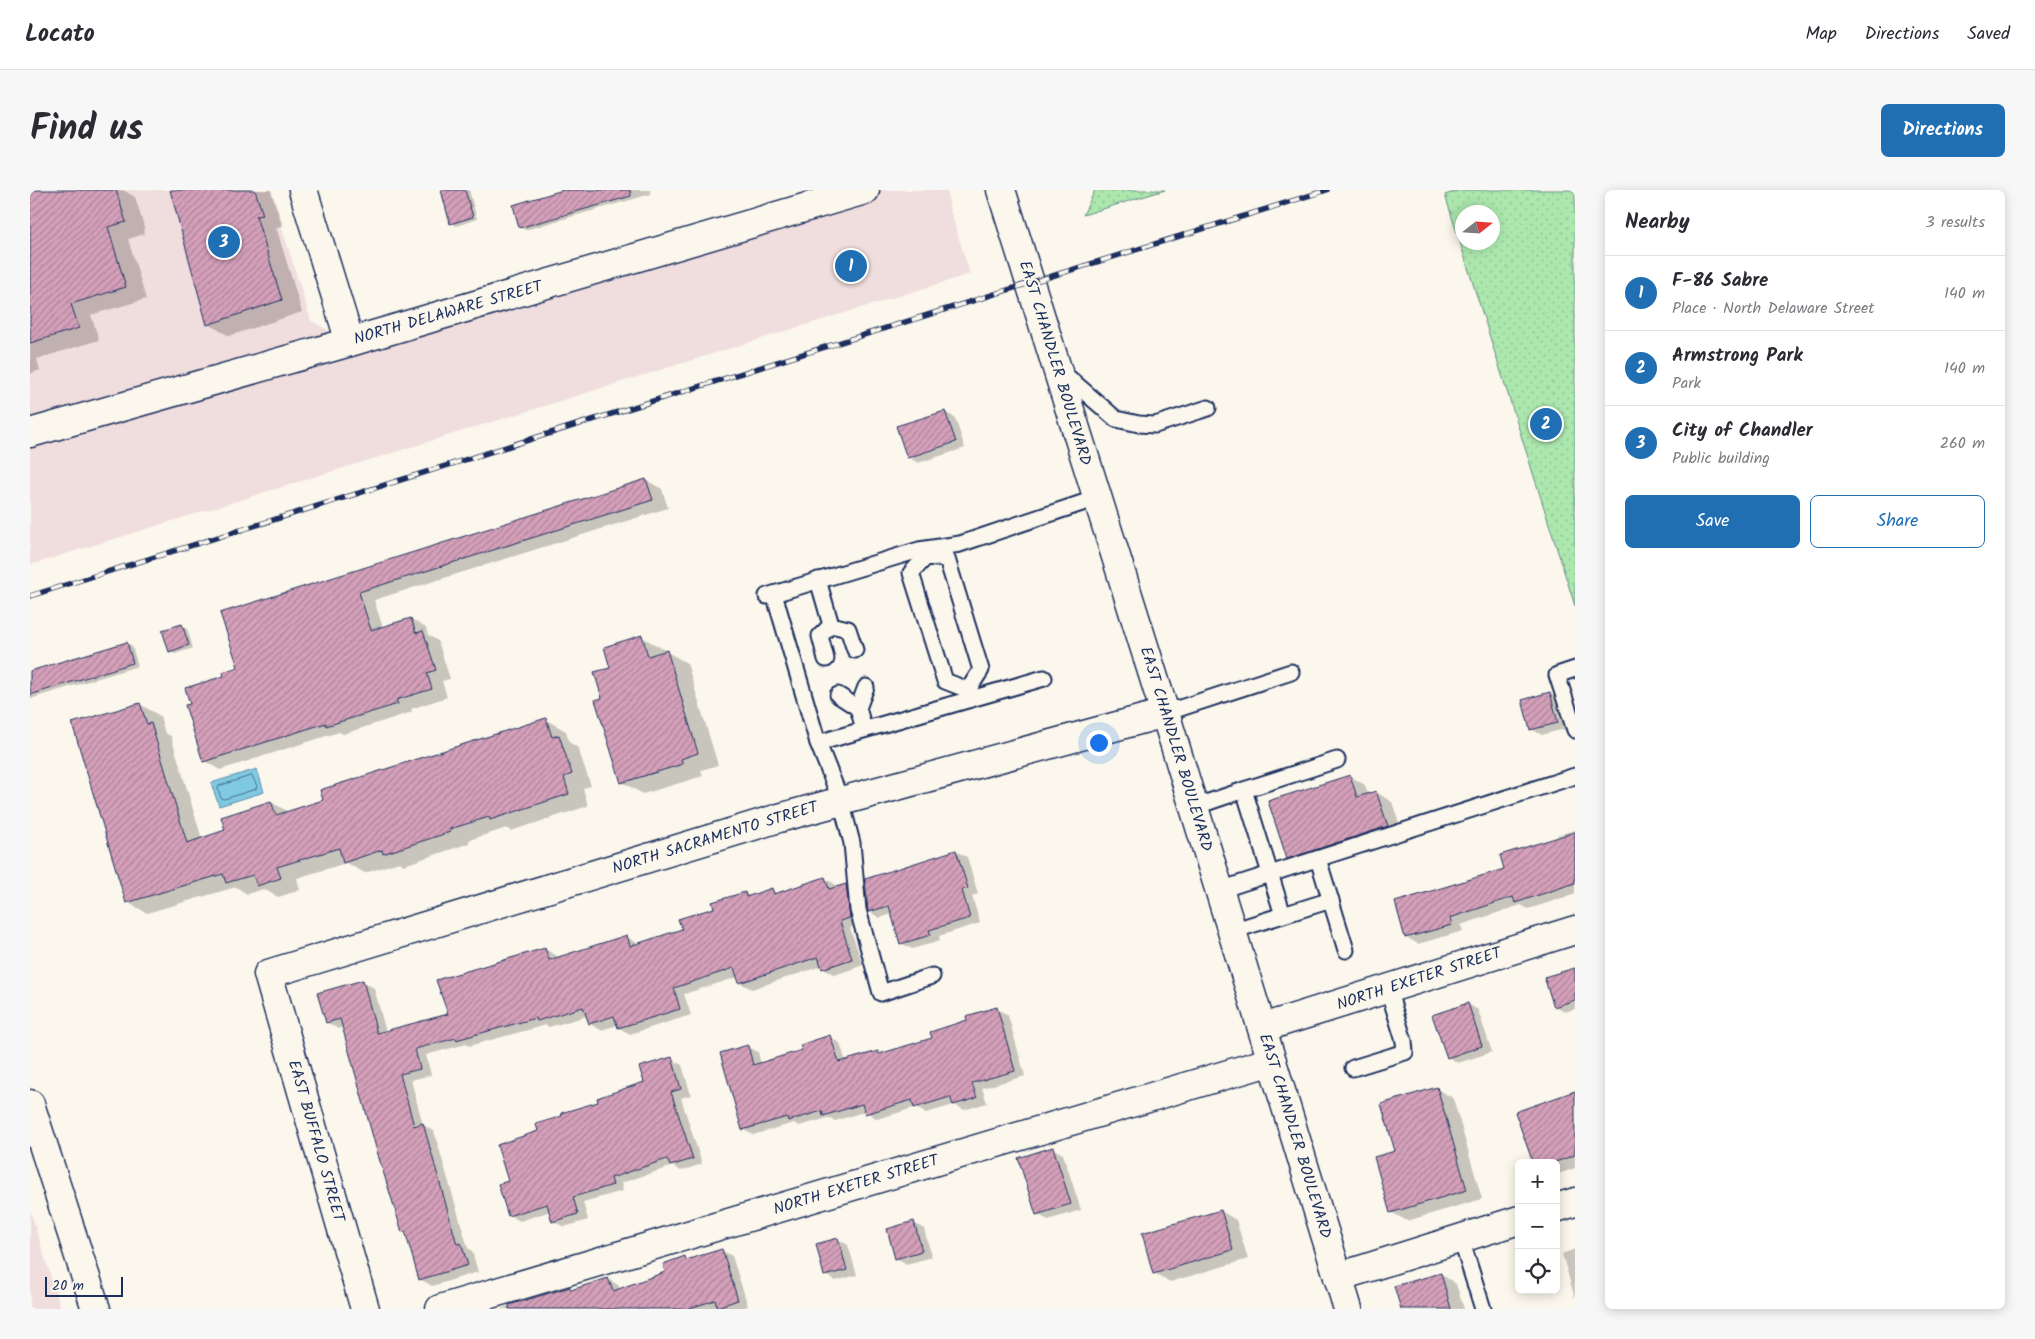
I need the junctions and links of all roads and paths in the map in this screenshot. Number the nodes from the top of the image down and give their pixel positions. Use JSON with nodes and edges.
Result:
{"nodes":[{"id":1,"x":303,"y":190,"type":"edge"},
{"id":2,"x":865,"y":190,"type":"edge"},
{"id":3,"x":1001,"y":190,"type":"edge"},
{"id":4,"x":350,"y":342,"type":"junction"},
{"id":5,"x":1057,"y":368,"type":"junction"},
{"id":6,"x":1208,"y":408,"type":"dead end"},
{"id":7,"x":30,"y":434,"type":"edge"},
{"id":8,"x":1097,"y":498,"type":"junction"},
{"id":9,"x":921,"y":553,"type":"junction"},
{"id":10,"x":818,"y":580,"type":"junction"},
{"id":11,"x":831,"y":625,"type":"junction"},
{"id":12,"x":855,"y":650,"type":"dead end"},
{"id":13,"x":826,"y":658,"type":"dead end"},
{"id":14,"x":1575,"y":669,"type":"edge"},
{"id":15,"x":1291,"y":672,"type":"dead end"},
{"id":16,"x":1044,"y":678,"type":"dead end"},
{"id":17,"x":866,"y":687,"type":"dead end"},
{"id":18,"x":838,"y":695,"type":"dead end"},
{"id":19,"x":969,"y":695,"type":"junction"},
{"id":20,"x":858,"y":708,"type":"junction"},
{"id":21,"x":1166,"y":713,"type":"junction"},
{"id":22,"x":864,"y":730,"type":"junction"},
{"id":23,"x":1575,"y":730,"type":"edge"},
{"id":24,"x":818,"y":743,"type":"junction"},
{"id":25,"x":1337,"y":760,"type":"dead end"},
{"id":26,"x":1575,"y":776,"type":"edge"},
{"id":27,"x":1244,"y":790,"type":"junction"},
{"id":28,"x":841,"y":801,"type":"junction"},
{"id":29,"x":1194,"y":807,"type":"junction"},
{"id":30,"x":1318,"y":859,"type":"junction"},
{"id":31,"x":1270,"y":874,"type":"junction"},
{"id":32,"x":1220,"y":890,"type":"junction"},
{"id":33,"x":1331,"y":900,"type":"junction"},
{"id":34,"x":1283,"y":915,"type":"junction"},
{"id":35,"x":1575,"y":930,"type":"edge"},
{"id":36,"x":1232,"y":931,"type":"junction"},
{"id":37,"x":1346,"y":950,"type":"dead end"},
{"id":38,"x":268,"y":974,"type":"joint"},
{"id":39,"x":932,"y":976,"type":"dead end"},
{"id":40,"x":1388,"y":989,"type":"junction"},
{"id":41,"x":1262,"y":1028,"type":"junction"},
{"id":42,"x":1272,"y":1061,"type":"junction"},
{"id":43,"x":1353,"y":1068,"type":"dead end"},
{"id":44,"x":30,"y":1104,"type":"edge"},
{"id":45,"x":1575,"y":1202,"type":"edge"},
{"id":46,"x":1560,"y":1207,"type":"edge"},
{"id":47,"x":1515,"y":1221,"type":"edge"},
{"id":48,"x":1461,"y":1239,"type":"junction"},
{"id":49,"x":1338,"y":1278,"type":"junction"},
{"id":50,"x":96,"y":1309,"type":"edge"},
{"id":51,"x":365,"y":1309,"type":"edge"},
{"id":52,"x":440,"y":1309,"type":"edge"},
{"id":53,"x":1348,"y":1309,"type":"edge"},
{"id":54,"x":1483,"y":1309,"type":"edge"}],
"edges":[{"from":1,"to":4,"type":"street"},
{"from":2,"to":4,"type":"street","name":"NORTH DELAWARE STREET"},
{"from":3,"to":5,"type":"street","name":"EAST CHANDLER BOULEVARD"},
{"from":4,"to":7,"type":"street","name":"NORTH DELAWARE STREET"},
{"from":5,"to":6,"type":"lane"},
{"from":5,"to":8,"type":"street","name":"EAST CHANDLER BOULEVARD"},
{"from":8,"to":9,"type":"lane"},
{"from":8,"to":21,"type":"street","name":"EAST CHANDLER BOULEVARD"},
{"from":9,"to":10,"type":"lane"},
{"from":9,"to":19,"type":"lane"},
{"from":9,"to":19,"type":"lane"},
{"from":10,"to":11,"type":"lane"},
{"from":10,"to":24,"type":"lane"},
{"from":11,"to":12,"type":"lane"},
{"from":11,"to":13,"type":"lane"},
{"from":14,"to":23,"type":"lane"},
{"from":15,"to":21,"type":"lane"},
{"from":16,"to":19,"type":"lane"},
{"from":17,"to":20,"type":"lane"},
{"from":18,"to":20,"type":"lane"},
{"from":19,"to":22,"type":"lane"},
{"from":20,"to":22,"type":"lane"},
{"from":21,"to":28,"type":"street","name":"NORTH SACRAMENTO STREET"},
{"from":21,"to":29,"type":"street","name":"EAST CHANDLER BOULEVARD"},
{"from":22,"to":24,"type":"lane"},
{"from":24,"to":28,"type":"lane"},
{"from":25,"to":27,"type":"lane"},
{"from":26,"to":30,"type":"lane"},
{"from":27,"to":29,"type":"lane"},
{"from":27,"to":31,"type":"lane"},
{"from":28,"to":38,"type":"street","name":"NORTH SACRAMENTO STREET"},
{"from":28,"to":39,"type":"lane"},
{"from":29,"to":32,"type":"street","name":"EAST CHANDLER BOULEVARD"},
{"from":30,"to":31,"type":"lane"},
{"from":30,"to":33,"type":"lane"},
{"from":31,"to":32,"type":"lane"},
{"from":31,"to":34,"type":"lane"},
{"from":32,"to":36,"type":"street","name":"EAST CHANDLER BOULEVARD"},
{"from":33,"to":34,"type":"lane"},
{"from":33,"to":37,"type":"lane"},
{"from":34,"to":36,"type":"lane"},
{"from":35,"to":40,"type":"street","name":"NORTH EXETER STREET"},
{"from":36,"to":41,"type":"street","name":"EAST CHANDLER BOULEVARD"},
{"from":38,"to":51,"type":"street","name":"EAST BUFFALO STREET"},
{"from":40,"to":41,"type":"street","name":"NORTH EXETER STREET"},
{"from":40,"to":43,"type":"lane"},
{"from":41,"to":42,"type":"street","name":"EAST CHANDLER BOULEVARD"},
{"from":42,"to":49,"type":"street","name":"EAST CHANDLER BOULEVARD"},
{"from":42,"to":52,"type":"street","name":"NORTH EXETER STREET"},
{"from":44,"to":50,"type":"street"},
{"from":45,"to":46,"type":"street"},
{"from":47,"to":48,"type":"street"},
{"from":48,"to":49,"type":"street"},
{"from":48,"to":54,"type":"lane"},
{"from":49,"to":53,"type":"street","name":"EAST CHANDLER BOULEVARD"}]}
